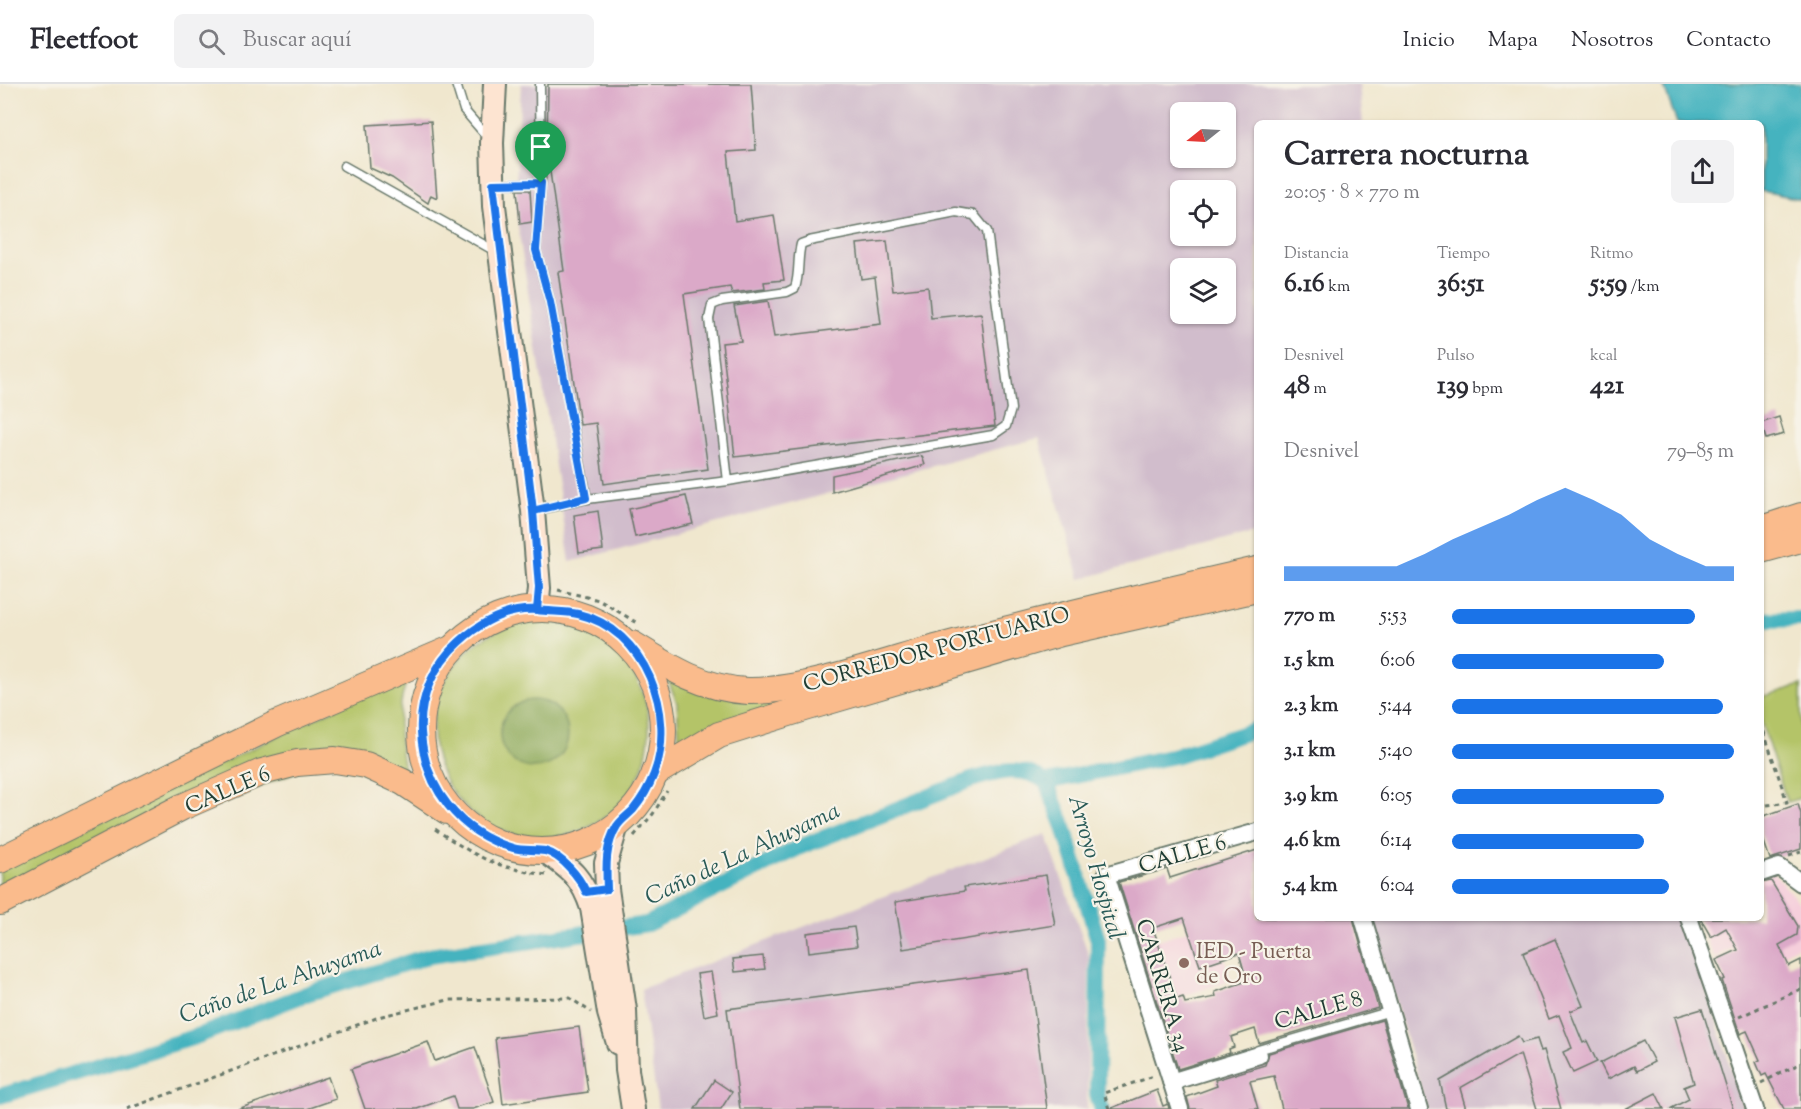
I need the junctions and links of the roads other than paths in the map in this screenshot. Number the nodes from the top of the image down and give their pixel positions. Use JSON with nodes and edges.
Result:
{"nodes":[{"id":1,"x":456,"y":84,"type":"edge"},
{"id":2,"x":495,"y":84,"type":"edge"},
{"id":3,"x":540,"y":84,"type":"edge"},
{"id":4,"x":492,"y":143,"type":"junction"},
{"id":5,"x":344,"y":166,"type":"dead end"},
{"id":6,"x":541,"y":183,"type":"junction"},
{"id":7,"x":493,"y":184,"type":"junction"},
{"id":8,"x":501,"y":255,"type":"junction"},
{"id":9,"x":728,"y":481,"type":"junction"},
{"id":10,"x":586,"y":498,"type":"junction"},
{"id":11,"x":533,"y":511,"type":"junction"},
{"id":12,"x":1801,"y":516,"type":"edge"},
{"id":13,"x":1764,"y":528,"type":"edge"},
{"id":14,"x":1801,"y":539,"type":"edge"},
{"id":15,"x":1764,"y":549,"type":"edge"},
{"id":16,"x":1254,"y":571,"type":"edge"},
{"id":17,"x":1254,"y":590,"type":"edge"},
{"id":18,"x":538,"y":599,"type":"junction"},
{"id":19,"x":622,"y":639,"type":"junction"},
{"id":20,"x":451,"y":649,"type":"junction"},
{"id":21,"x":662,"y":780,"type":"junction"},
{"id":22,"x":460,"y":820,"type":"junction"},
{"id":23,"x":626,"y":830,"type":"junction"},
{"id":24,"x":1254,"y":833,"type":"edge"},
{"id":25,"x":546,"y":852,"type":"junction"},
{"id":26,"x":0,"y":860,"type":"edge"},
{"id":27,"x":1764,"y":872,"type":"edge"},
{"id":28,"x":1106,"y":875,"type":"joint"},
{"id":29,"x":1801,"y":883,"type":"edge"},
{"id":30,"x":0,"y":902,"type":"edge"},
{"id":31,"x":601,"y":905,"type":"junction"},
{"id":32,"x":1365,"y":921,"type":"edge"},
{"id":33,"x":1690,"y":921,"type":"edge"},
{"id":34,"x":1391,"y":1011,"type":"junction"},
{"id":35,"x":1258,"y":1052,"type":"joint"},
{"id":36,"x":1169,"y":1077,"type":"junction"},
{"id":37,"x":633,"y":1109,"type":"edge"},
{"id":38,"x":1180,"y":1109,"type":"edge"},
{"id":39,"x":1419,"y":1109,"type":"edge"},
{"id":40,"x":1755,"y":1109,"type":"edge"}],
"edges":[{"from":1,"to":4,"type":"lane"},
{"from":2,"to":4,"type":"street"},
{"from":3,"to":6,"type":"lane"},
{"from":4,"to":7,"type":"street"},
{"from":5,"to":8,"type":"lane"},
{"from":6,"to":7,"type":"lane"},
{"from":6,"to":10,"type":"lane"},
{"from":7,"to":8,"type":"street"},
{"from":8,"to":11,"type":"street"},
{"from":9,"to":9,"type":"lane"},
{"from":9,"to":10,"type":"lane"},
{"from":10,"to":11,"type":"lane"},
{"from":11,"to":18,"type":"street"},
{"from":12,"to":13,"type":"main road"},
{"from":14,"to":15,"type":"main road"},
{"from":16,"to":19,"type":"main road","name":"CORREDOR PORTUARIO"},
{"from":17,"to":21,"type":"main road","name":"CORREDOR PORTUARIO"},
{"from":18,"to":19,"type":"main road"},
{"from":18,"to":20,"type":"main road"},
{"from":19,"to":21,"type":"main road"},
{"from":20,"to":22,"type":"main road"},
{"from":20,"to":26,"type":"main road","name":"CALLE 6"},
{"from":21,"to":23,"type":"main road","name":"CALLE 6"},
{"from":22,"to":25,"type":"main road","name":"CALLE 6"},
{"from":22,"to":30,"type":"main road","name":"CALLE 6"},
{"from":23,"to":25,"type":"main road","name":"CALLE 6"},
{"from":23,"to":31,"type":"street"},
{"from":24,"to":28,"type":"street","name":"CALLE 6"},
{"from":25,"to":31,"type":"street"},
{"from":27,"to":29,"type":"street"},
{"from":28,"to":36,"type":"street","name":"CARRERA 34"},
{"from":31,"to":37,"type":"street"},
{"from":32,"to":34,"type":"street"},
{"from":33,"to":40,"type":"street"},
{"from":34,"to":35,"type":"lane","name":"CALLE 8"},
{"from":34,"to":39,"type":"street"},
{"from":35,"to":36,"type":"street","name":"CALLE 8"},
{"from":36,"to":38,"type":"street","name":"CARRERA 34"}]}
